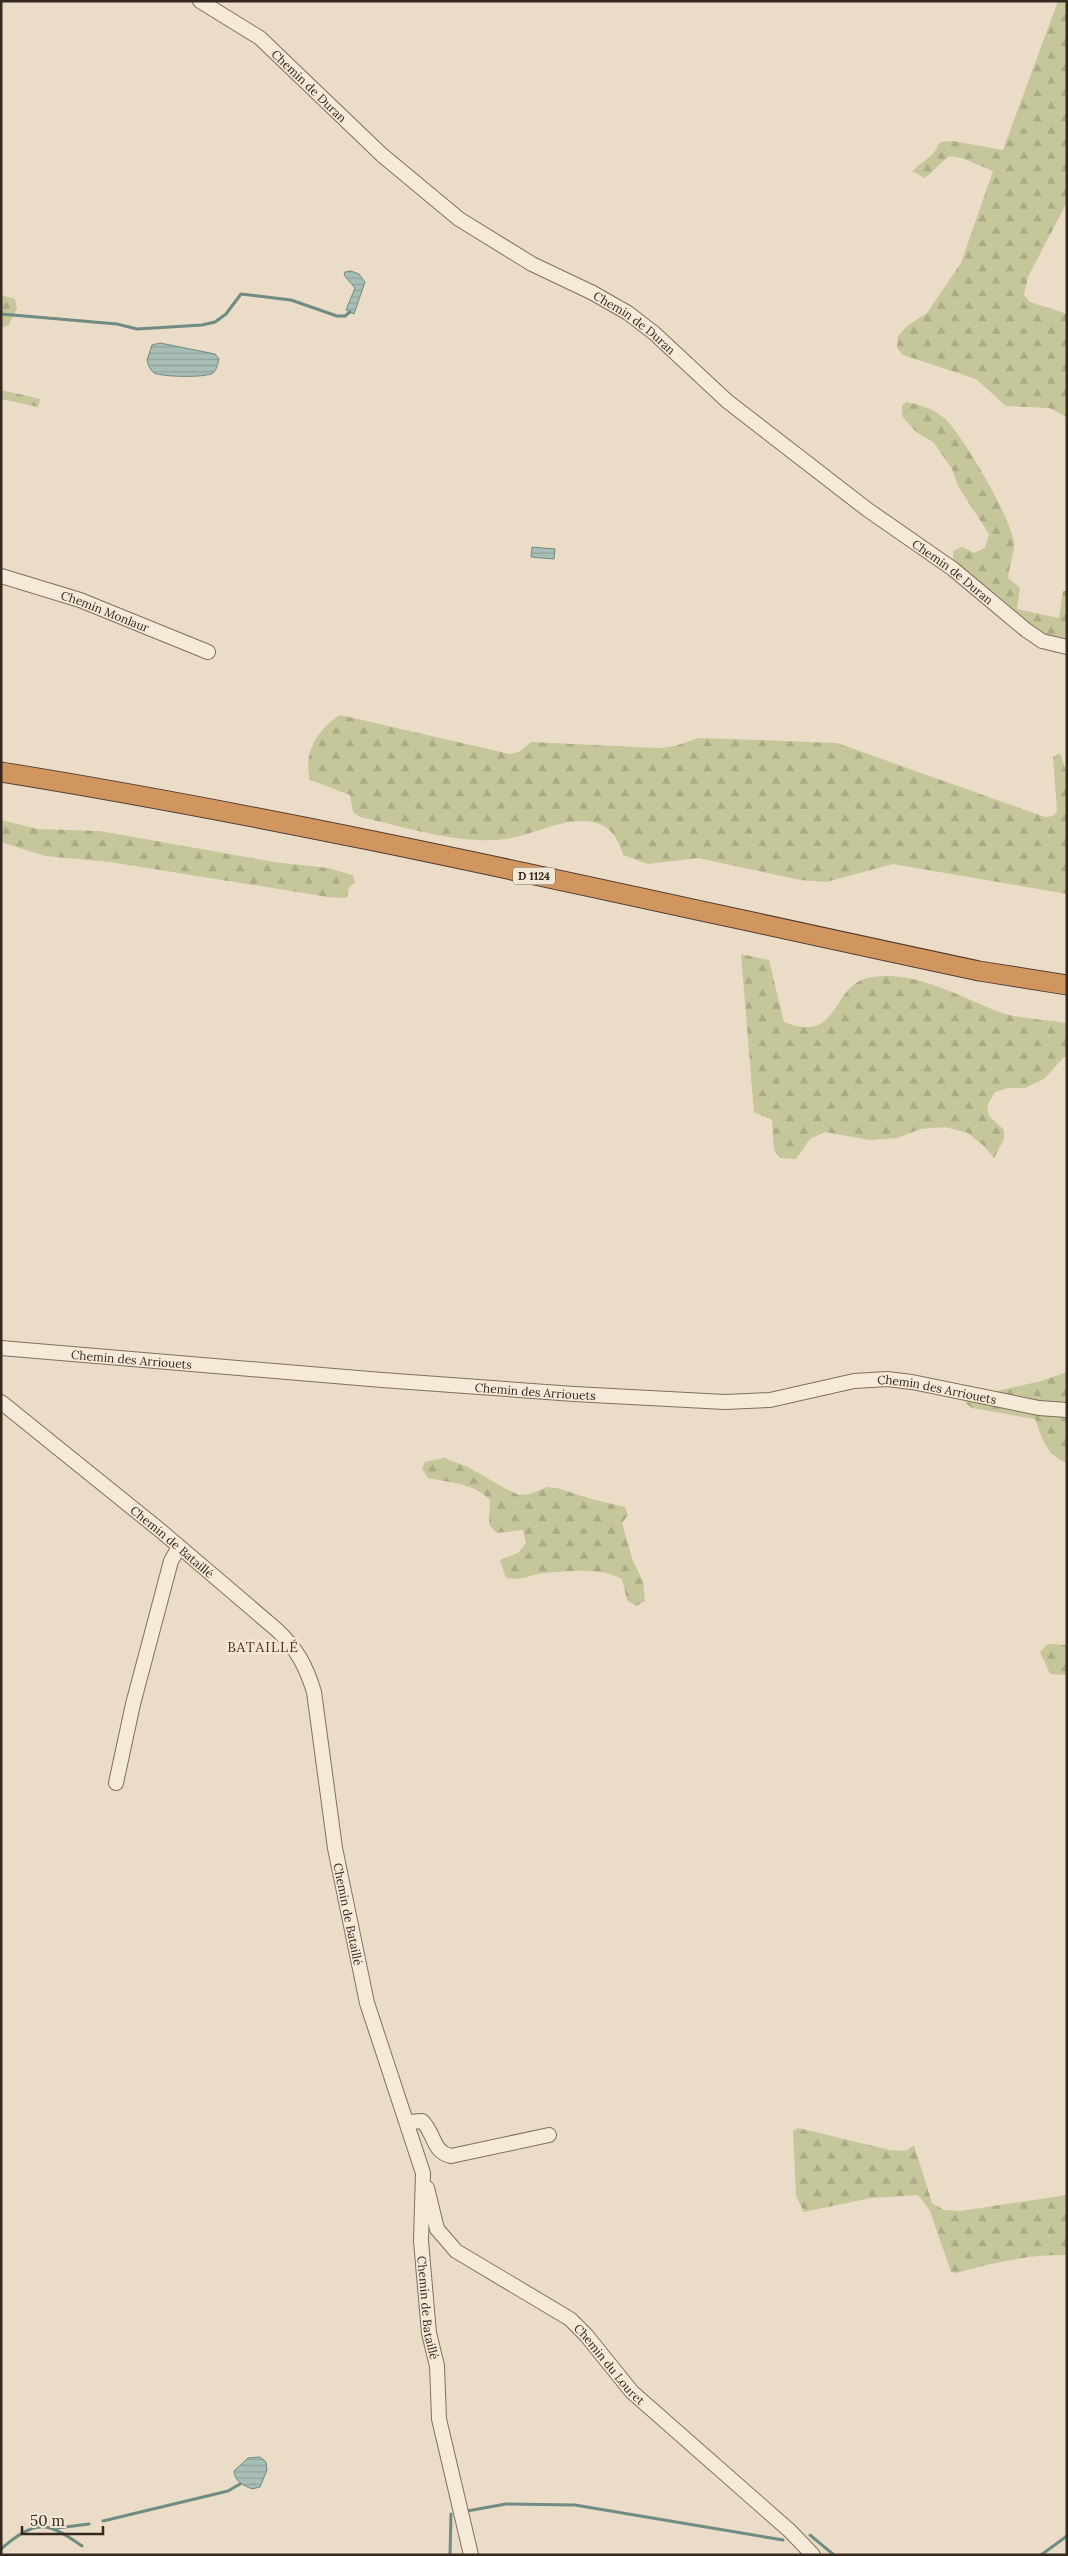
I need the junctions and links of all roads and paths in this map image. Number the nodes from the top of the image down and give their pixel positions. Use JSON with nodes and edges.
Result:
{"nodes":[{"id":1,"x":200,"y":1,"type":"edge"},
{"id":2,"x":1,"y":576,"type":"edge"},
{"id":3,"x":1067,"y":647,"type":"edge"},
{"id":4,"x":208,"y":652,"type":"dead end"},
{"id":5,"x":1,"y":772,"type":"edge"},
{"id":6,"x":1067,"y":986,"type":"edge"},
{"id":7,"x":1,"y":1348,"type":"edge"},
{"id":8,"x":1,"y":1402,"type":"edge"},
{"id":9,"x":1067,"y":1410,"type":"edge"},
{"id":10,"x":179,"y":1546,"type":"junction"},
{"id":11,"x":116,"y":1783,"type":"dead end"},
{"id":12,"x":409,"y":2122,"type":"dead end"},
{"id":13,"x":550,"y":2135,"type":"dead end"},
{"id":14,"x":423,"y":2173,"type":"junction"},
{"id":15,"x":471,"y":2555,"type":"edge"},
{"id":16,"x":813,"y":2555,"type":"edge"}],
"edges":[{"from":1,"to":3,"type":"street","name":"Chemin de Duran"},
{"from":2,"to":4,"type":"street","name":"Chemin Monlaur"},
{"from":5,"to":6,"type":"highway","number":"D 1124"},
{"from":7,"to":9,"type":"street","name":"Chemin des Arriouets"},
{"from":8,"to":10,"type":"street","name":"Chemin de Bataillé"},
{"from":10,"to":11,"type":"street"},
{"from":10,"to":14,"type":"street","name":"Chemin de Bataillé"},
{"from":12,"to":13,"type":"street"},
{"from":14,"to":15,"type":"street","name":"Chemin de Bataillé"},
{"from":14,"to":16,"type":"street","name":"Chemin du Louret"}]}
